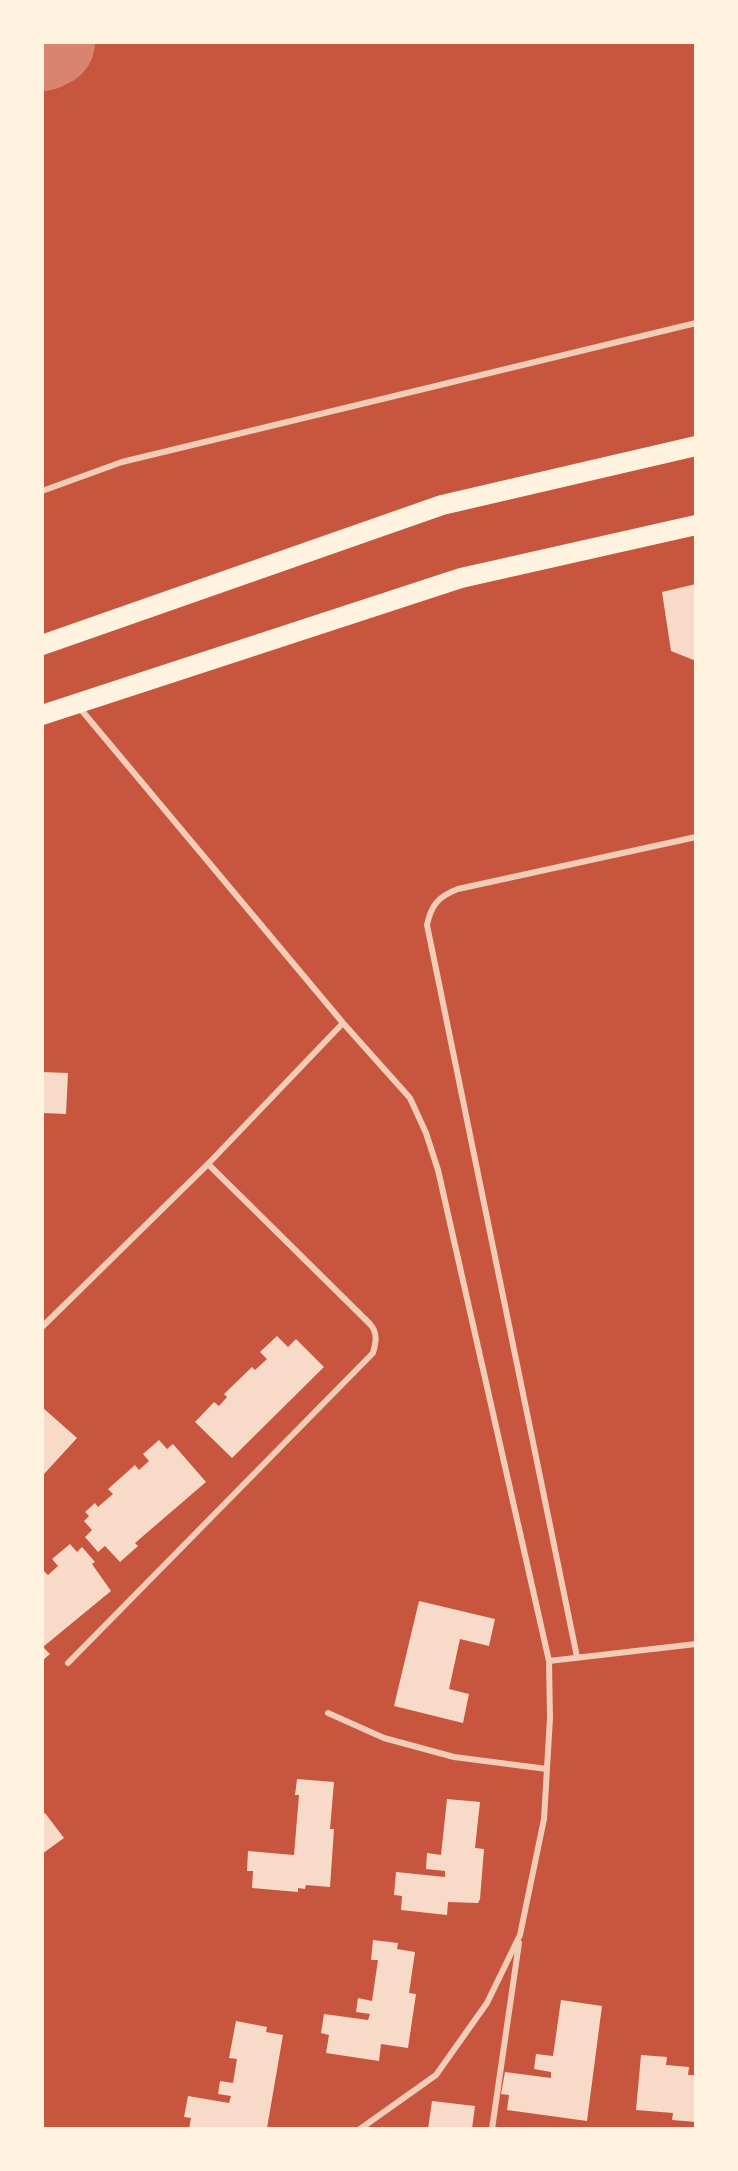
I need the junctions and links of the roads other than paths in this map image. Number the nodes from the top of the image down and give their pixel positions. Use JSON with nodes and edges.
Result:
{"nodes":[{"id":1,"x":696,"y":323,"type":"edge"},
{"id":2,"x":696,"y":446,"type":"edge"},
{"id":3,"x":42,"y":491,"type":"edge"},
{"id":4,"x":696,"y":525,"type":"edge"},
{"id":5,"x":42,"y":645,"type":"edge"},
{"id":6,"x":75,"y":704,"type":"junction"},
{"id":7,"x":42,"y":715,"type":"edge"},
{"id":8,"x":696,"y":837,"type":"edge"},
{"id":9,"x":343,"y":1023,"type":"junction"},
{"id":10,"x":208,"y":1164,"type":"junction"},
{"id":11,"x":42,"y":1327,"type":"edge"},
{"id":12,"x":696,"y":1644,"type":"edge"},
{"id":13,"x":577,"y":1657,"type":"junction"},
{"id":14,"x":549,"y":1661,"type":"junction"},
{"id":15,"x":68,"y":1663,"type":"dead end"},
{"id":16,"x":328,"y":1713,"type":"dead end"},
{"id":17,"x":547,"y":1769,"type":"junction"},
{"id":18,"x":520,"y":1935,"type":"junction"},
{"id":19,"x":360,"y":2129,"type":"edge"},
{"id":20,"x":492,"y":2129,"type":"edge"}],
"edges":[{"from":1,"to":3,"type":"lane"},
{"from":2,"to":5,"type":"main road"},
{"from":4,"to":6,"type":"main road"},
{"from":6,"to":7,"type":"main road"},
{"from":6,"to":9,"type":"lane"},
{"from":8,"to":13,"type":"lane"},
{"from":9,"to":10,"type":"lane"},
{"from":9,"to":14,"type":"lane"},
{"from":10,"to":11,"type":"lane"},
{"from":10,"to":15,"type":"lane"},
{"from":12,"to":13,"type":"lane"},
{"from":13,"to":14,"type":"lane"},
{"from":14,"to":17,"type":"lane"},
{"from":16,"to":17,"type":"lane"},
{"from":17,"to":18,"type":"lane"},
{"from":18,"to":19,"type":"lane"},
{"from":18,"to":20,"type":"lane"}]}
